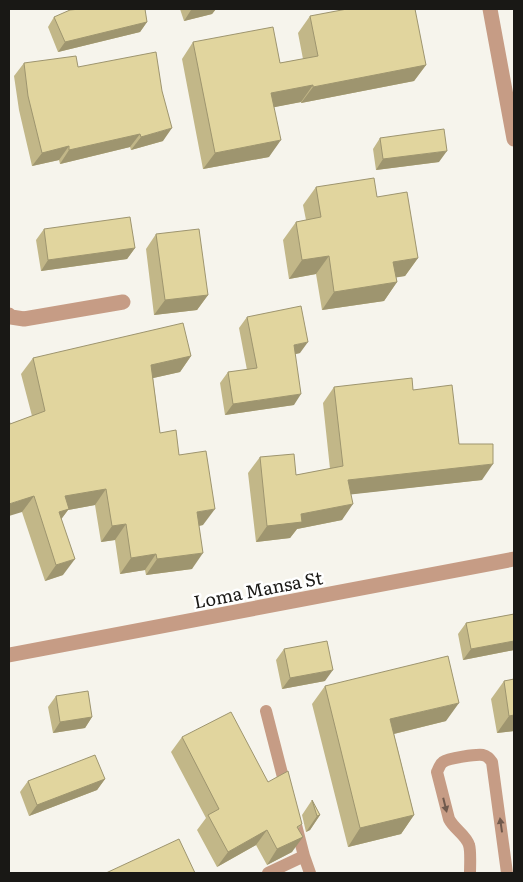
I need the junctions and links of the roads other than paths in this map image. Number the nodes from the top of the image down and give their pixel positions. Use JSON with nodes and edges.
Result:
{"nodes":[{"id":1,"x":490,"y":9,"type":"edge"},
{"id":2,"x":514,"y":139,"type":"edge"},
{"id":3,"x":123,"y":302,"type":"dead end"},
{"id":4,"x":9,"y":314,"type":"edge"},
{"id":5,"x":514,"y":560,"type":"edge"},
{"id":6,"x":9,"y":655,"type":"edge"},
{"id":7,"x":266,"y":711,"type":"dead end"},
{"id":8,"x":289,"y":798,"type":"edge"},
{"id":9,"x":294,"y":817,"type":"edge"},
{"id":10,"x":304,"y":856,"type":"junction"},
{"id":11,"x":268,"y":873,"type":"edge"},
{"id":12,"x":310,"y":873,"type":"edge"},
{"id":13,"x":470,"y":873,"type":"edge"},
{"id":14,"x":507,"y":873,"type":"edge"}],
"edges":[{"from":1,"to":2,"type":"street"},
{"from":3,"to":4,"type":"street"},
{"from":5,"to":6,"type":"street","name":"Loma Mansa St"},
{"from":7,"to":8,"type":"lane"},
{"from":9,"to":10,"type":"lane"},
{"from":10,"to":11,"type":"lane"},
{"from":10,"to":12,"type":"lane"},
{"from":14,"to":13,"type":"lane","one_way":true}]}
